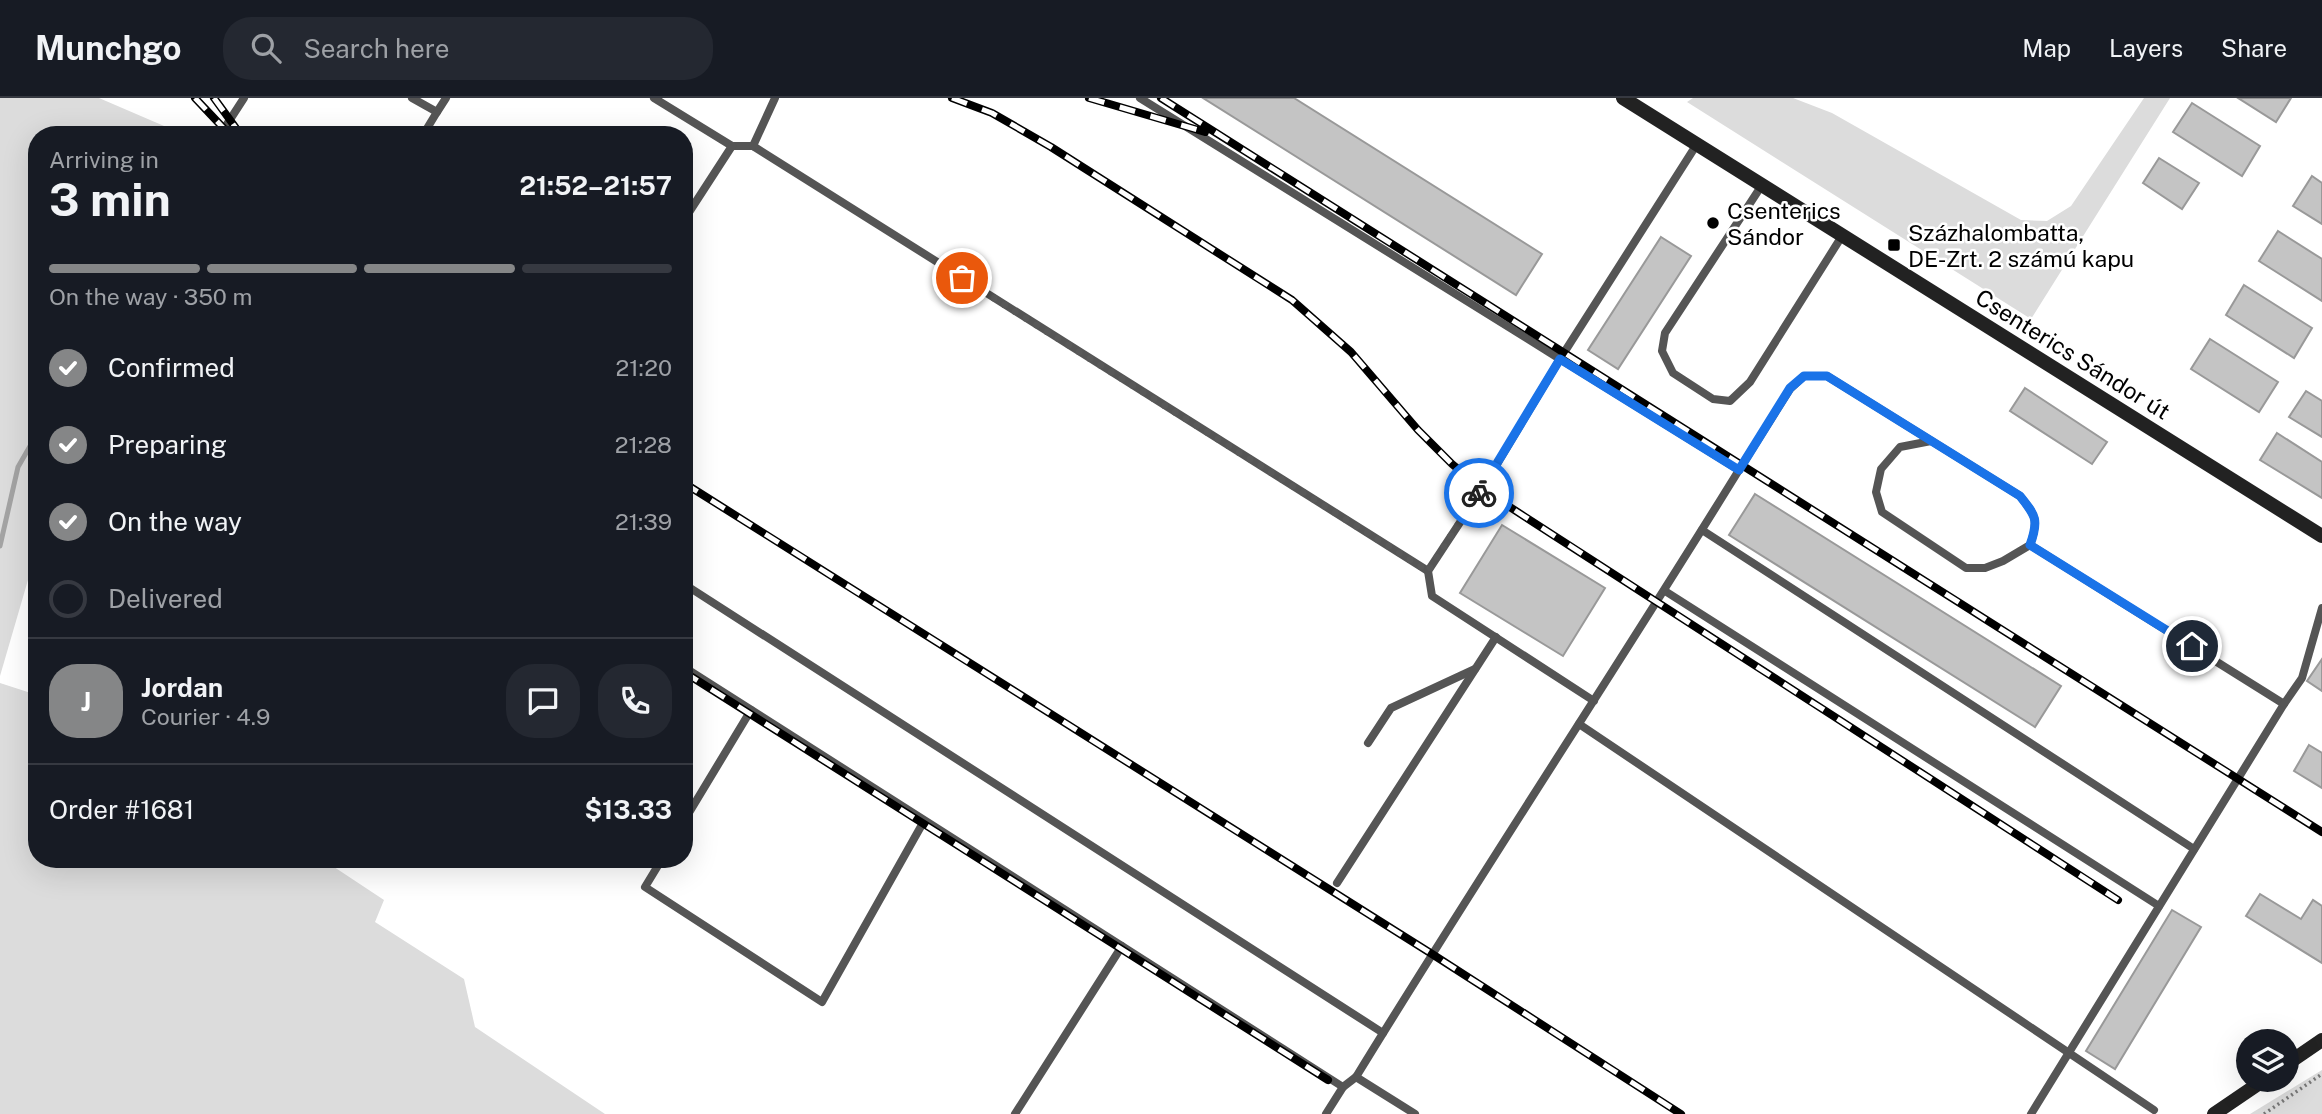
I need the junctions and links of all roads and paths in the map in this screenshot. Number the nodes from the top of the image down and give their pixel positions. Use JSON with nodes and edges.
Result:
{"nodes":[{"id":1,"x":244,"y":98,"type":"edge"},
{"id":2,"x":412,"y":98,"type":"edge"},
{"id":3,"x":446,"y":98,"type":"edge"},
{"id":4,"x":654,"y":98,"type":"edge"},
{"id":5,"x":775,"y":98,"type":"edge"},
{"id":6,"x":1140,"y":98,"type":"edge"},
{"id":7,"x":1623,"y":98,"type":"edge"},
{"id":8,"x":437,"y":112,"type":"junction"},
{"id":9,"x":226,"y":126,"type":"edge"},
{"id":10,"x":428,"y":126,"type":"edge"},
{"id":11,"x":1697,"y":145,"type":"junction"},
{"id":12,"x":732,"y":146,"type":"junction"},
{"id":13,"x":753,"y":146,"type":"junction"},
{"id":14,"x":1762,"y":185,"type":"junction"},
{"id":15,"x":693,"y":206,"type":"edge"},
{"id":16,"x":1842,"y":236,"type":"junction"},
{"id":17,"x":1560,"y":359,"type":"junction"},
{"id":18,"x":1931,"y":440,"type":"junction"},
{"id":19,"x":1739,"y":470,"type":"junction"},
{"id":20,"x":1702,"y":530,"type":"junction"},
{"id":21,"x":2322,"y":536,"type":"edge"},
{"id":22,"x":2030,"y":545,"type":"junction"},
{"id":23,"x":1428,"y":571,"type":"junction"},
{"id":24,"x":693,"y":590,"type":"edge"},
{"id":25,"x":1665,"y":590,"type":"junction"},
{"id":26,"x":2322,"y":608,"type":"edge"},
{"id":27,"x":1496,"y":638,"type":"junction"},
{"id":28,"x":1475,"y":669,"type":"junction"},
{"id":29,"x":693,"y":673,"type":"edge"},
{"id":30,"x":1594,"y":701,"type":"junction"},
{"id":31,"x":2284,"y":704,"type":"junction"},
{"id":32,"x":751,"y":710,"type":"junction"},
{"id":33,"x":1579,"y":724,"type":"junction"},
{"id":34,"x":1368,"y":743,"type":"dead end"},
{"id":35,"x":693,"y":806,"type":"edge"},
{"id":36,"x":924,"y":821,"type":"junction"},
{"id":37,"x":2194,"y":849,"type":"junction"},
{"id":38,"x":657,"y":868,"type":"edge"},
{"id":39,"x":1337,"y":883,"type":"dead end"},
{"id":40,"x":2159,"y":906,"type":"junction"},
{"id":41,"x":1122,"y":946,"type":"junction"},
{"id":42,"x":1383,"y":1033,"type":"junction"},
{"id":43,"x":2322,"y":1040,"type":"edge"},
{"id":44,"x":2069,"y":1054,"type":"junction"},
{"id":45,"x":2299,"y":1056,"type":"edge"},
{"id":46,"x":2322,"y":1074,"type":"edge"},
{"id":47,"x":1356,"y":1077,"type":"junction"},
{"id":48,"x":1343,"y":1087,"type":"junction"},
{"id":49,"x":2246,"y":1092,"type":"edge"},
{"id":50,"x":2154,"y":1110,"type":"dead end"},
{"id":51,"x":1015,"y":1114,"type":"edge"},
{"id":52,"x":1326,"y":1114,"type":"edge"},
{"id":53,"x":1415,"y":1114,"type":"edge"},
{"id":54,"x":2031,"y":1114,"type":"edge"},
{"id":55,"x":2214,"y":1114,"type":"edge"},
{"id":56,"x":2264,"y":1114,"type":"edge"}],
"edges":[{"from":1,"to":9,"type":"lane"},
{"from":2,"to":8,"type":"lane"},
{"from":3,"to":8,"type":"lane"},
{"from":4,"to":12,"type":"lane"},
{"from":5,"to":13,"type":"lane"},
{"from":6,"to":17,"type":"lane"},
{"from":7,"to":11,"type":"street","name":"Csenterics Sándor út"},
{"from":8,"to":10,"type":"lane"},
{"from":11,"to":14,"type":"street","name":"Csenterics Sándor út"},
{"from":11,"to":17,"type":"lane"},
{"from":12,"to":13,"type":"lane"},
{"from":12,"to":15,"type":"lane"},
{"from":13,"to":23,"type":"lane"},
{"from":14,"to":16,"type":"street","name":"Csenterics Sándor út"},
{"from":14,"to":16,"type":"lane"},
{"from":16,"to":21,"type":"street","name":"Csenterics Sándor út"},
{"from":17,"to":19,"type":"lane"},
{"from":17,"to":23,"type":"lane"},
{"from":18,"to":19,"type":"lane"},
{"from":18,"to":22,"type":"lane"},
{"from":18,"to":22,"type":"lane"},
{"from":19,"to":20,"type":"lane"},
{"from":20,"to":25,"type":"lane"},
{"from":20,"to":37,"type":"lane"},
{"from":22,"to":31,"type":"lane"},
{"from":23,"to":27,"type":"lane"},
{"from":24,"to":42,"type":"lane"},
{"from":25,"to":30,"type":"lane"},
{"from":25,"to":40,"type":"lane"},
{"from":26,"to":31,"type":"lane"},
{"from":27,"to":28,"type":"lane"},
{"from":27,"to":30,"type":"lane"},
{"from":28,"to":34,"type":"lane"},
{"from":28,"to":39,"type":"lane"},
{"from":29,"to":32,"type":"lane"},
{"from":30,"to":33,"type":"lane"},
{"from":31,"to":37,"type":"lane"},
{"from":32,"to":35,"type":"lane"},
{"from":32,"to":36,"type":"lane"},
{"from":33,"to":42,"type":"lane"},
{"from":33,"to":44,"type":"lane"},
{"from":36,"to":38,"type":"lane"},
{"from":36,"to":41,"type":"lane"},
{"from":37,"to":40,"type":"lane"},
{"from":40,"to":44,"type":"lane"},
{"from":41,"to":48,"type":"lane"},
{"from":41,"to":51,"type":"lane"},
{"from":42,"to":47,"type":"lane"},
{"from":43,"to":45,"type":"street"},
{"from":44,"to":50,"type":"lane"},
{"from":44,"to":54,"type":"lane"},
{"from":46,"to":56,"type":"path"},
{"from":47,"to":48,"type":"lane"},
{"from":47,"to":53,"type":"lane"},
{"from":48,"to":52,"type":"lane"},
{"from":49,"to":55,"type":"street"}]}
